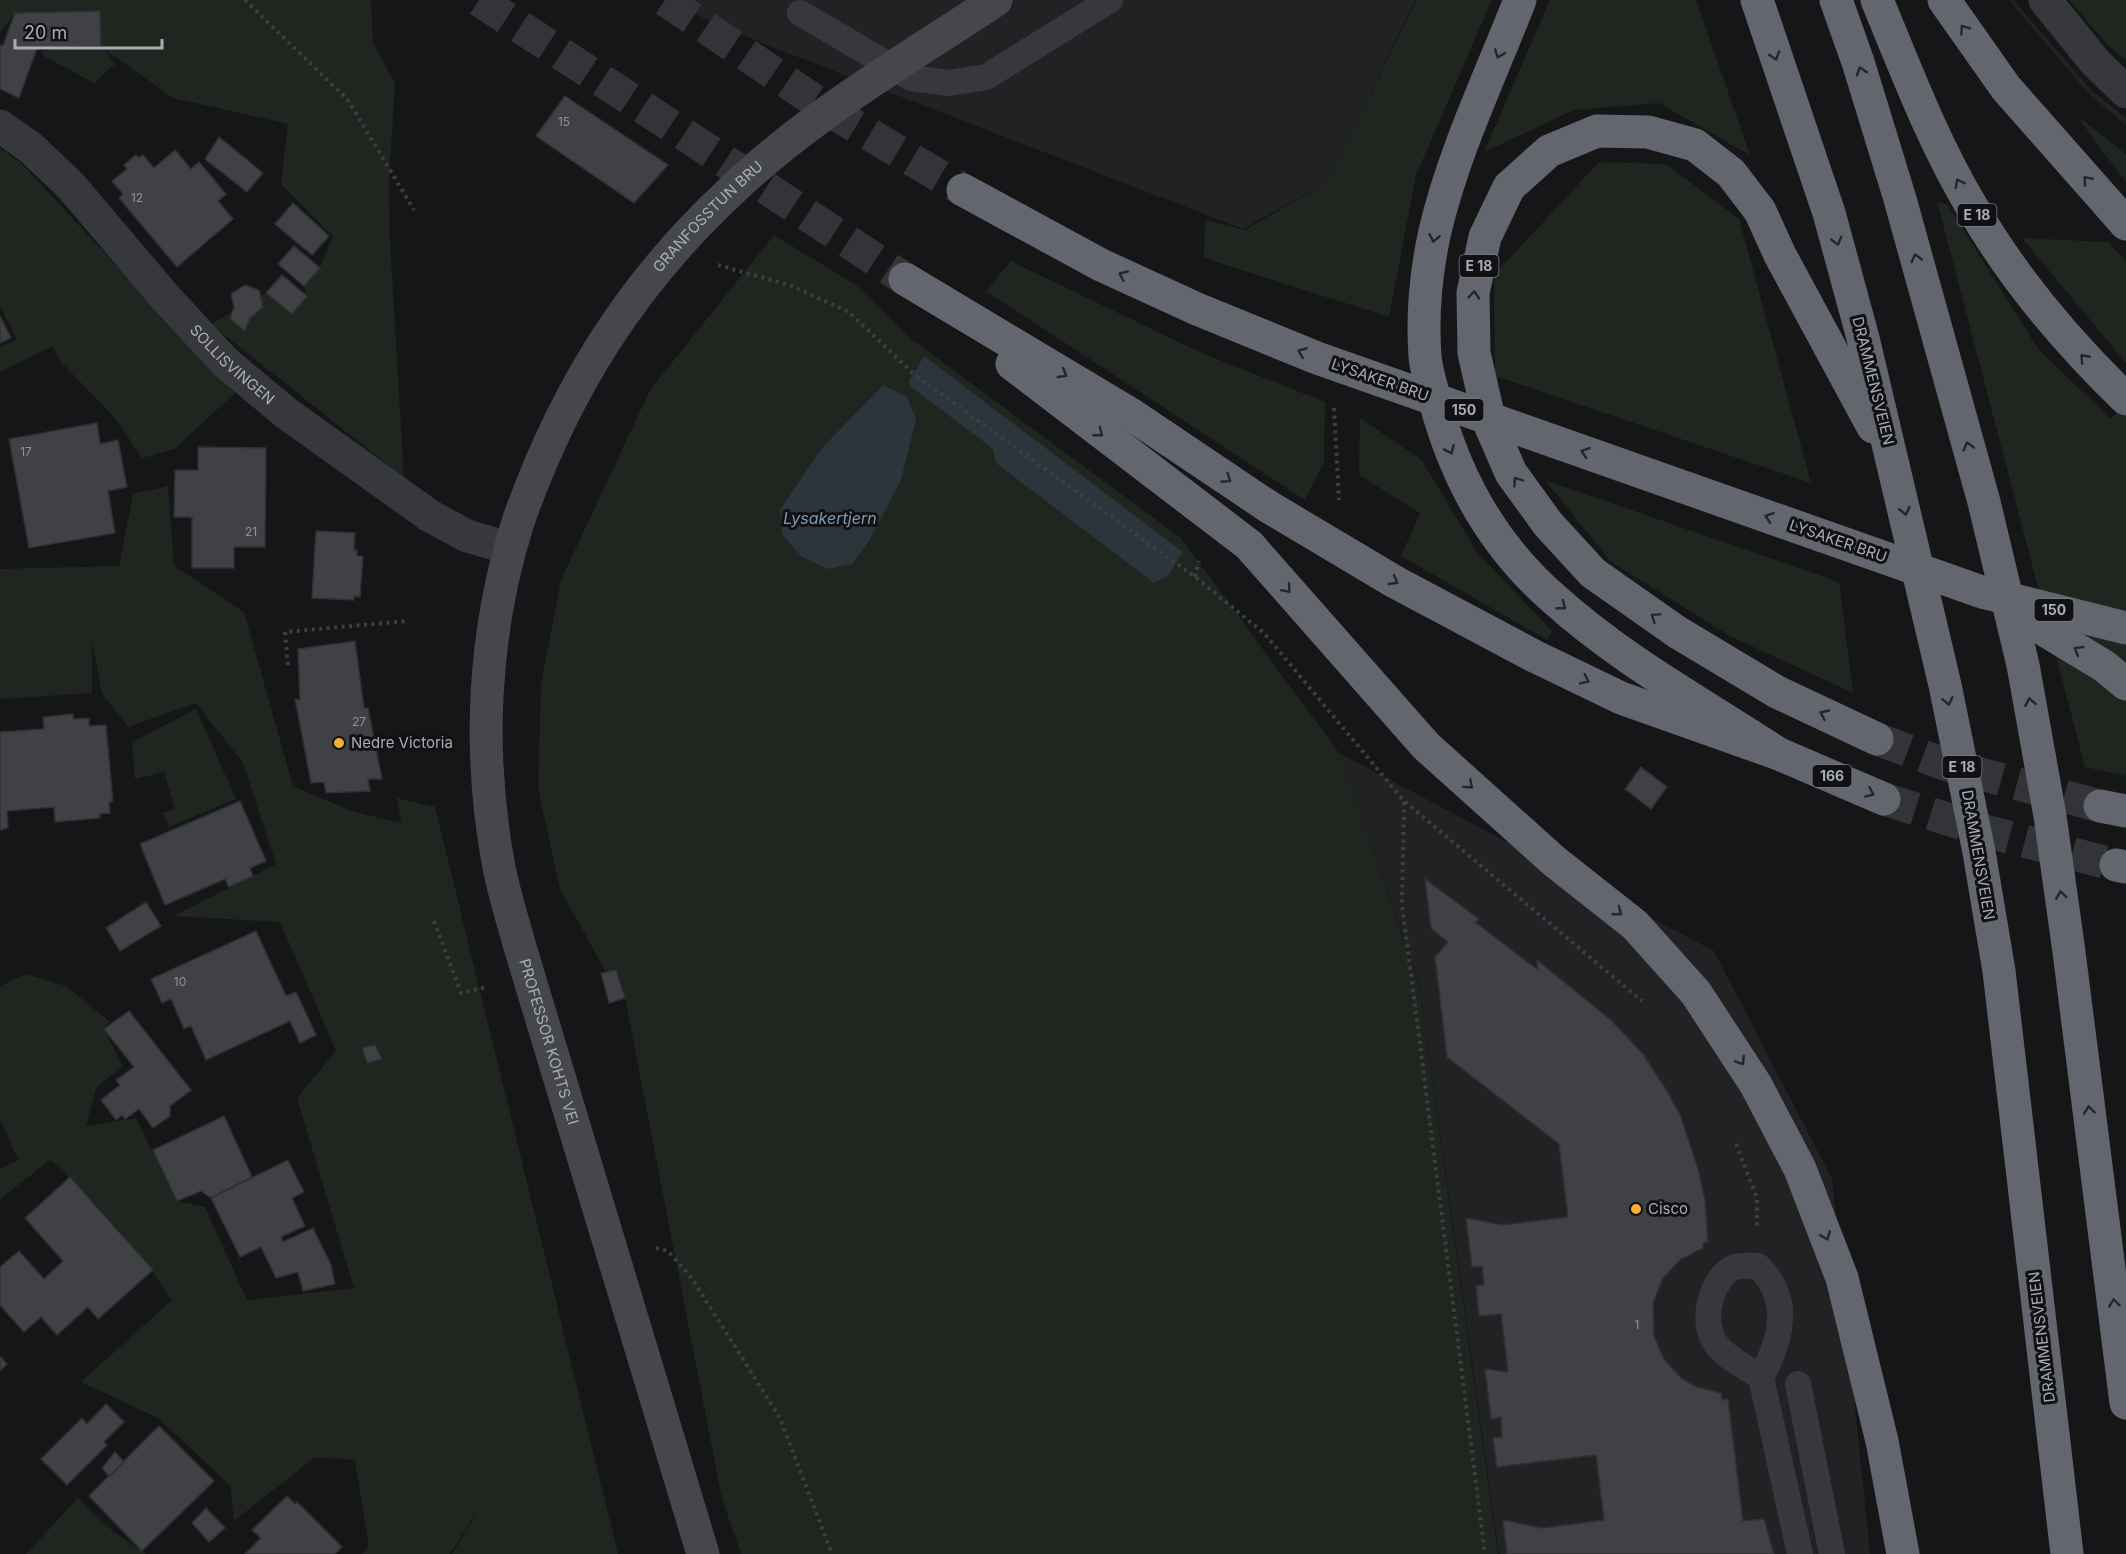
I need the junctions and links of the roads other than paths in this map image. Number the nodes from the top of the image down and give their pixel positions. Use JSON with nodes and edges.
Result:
{"nodes":[{"id":1,"x":996,"y":0,"type":"edge"},
{"id":2,"x":1110,"y":0,"type":"edge"},
{"id":3,"x":1520,"y":0,"type":"edge"},
{"id":4,"x":1757,"y":0,"type":"edge"},
{"id":5,"x":1836,"y":0,"type":"edge"},
{"id":6,"x":1877,"y":0,"type":"edge"},
{"id":7,"x":1944,"y":0,"type":"edge"},
{"id":8,"x":2045,"y":0,"type":"edge"},
{"id":9,"x":800,"y":13,"type":"dead end"},
{"id":10,"x":2126,"y":92,"type":"edge"},
{"id":11,"x":0,"y":126,"type":"edge"},
{"id":12,"x":963,"y":190,"type":"tunnel mouth"},
{"id":13,"x":2126,"y":224,"type":"edge"},
{"id":14,"x":2126,"y":399,"type":"edge"},
{"id":15,"x":1895,"y":467,"type":"junction"},
{"id":16,"x":514,"y":534,"type":"junction"},
{"id":17,"x":1983,"y":592,"type":"junction"},
{"id":18,"x":2126,"y":627,"type":"edge"},
{"id":19,"x":2126,"y":684,"type":"edge"},
{"id":20,"x":1876,"y":739,"type":"tunnel mouth"},
{"id":21,"x":1779,"y":754,"type":"junction"},
{"id":22,"x":1884,"y":799,"type":"tunnel mouth"},
{"id":23,"x":1761,"y":1377,"type":"dead end"},
{"id":24,"x":1798,"y":1384,"type":"dead end"},
{"id":25,"x":2126,"y":1403,"type":"edge"},
{"id":26,"x":703,"y":1554,"type":"edge"},
{"id":27,"x":1800,"y":1554,"type":"edge"},
{"id":28,"x":1832,"y":1554,"type":"edge"},
{"id":29,"x":1903,"y":1554,"type":"edge"},
{"id":30,"x":2067,"y":1554,"type":"edge"}],
"edges":[{"from":1,"to":16,"type":"main road","name":"GRANFOSSTUN BRU","bridge":true},
{"from":2,"to":9,"type":"lane"},
{"from":3,"to":21,"type":"highway","one_way":true},
{"from":4,"to":15,"type":"highway","name":"DRAMMENSVEIEN","number":"E 18","one_way":true},
{"from":25,"to":5,"type":"highway","one_way":true},
{"from":14,"to":6,"type":"highway","number":"E 18","one_way":true},
{"from":13,"to":7,"type":"highway","one_way":true},
{"from":8,"to":10,"type":"street"},
{"from":11,"to":16,"type":"street","name":"SOLLISVINGEN"},
{"from":17,"to":12,"type":"highway","name":"LYSAKER BRU","number":"150","one_way":true,"bridge":true},
{"from":20,"to":15,"type":"highway","number":"E 18","one_way":true},
{"from":15,"to":30,"type":"highway","name":"DRAMMENSVEIEN","number":"E 18","one_way":true},
{"from":16,"to":26,"type":"main road","name":"PROFESSOR KOHTS VEI"},
{"from":17,"to":18,"type":"highway","number":"150","bridge":true},
{"from":19,"to":17,"type":"highway","one_way":true,"bridge":true},
{"from":21,"to":22,"type":"highway","number":"166","one_way":true},
{"from":21,"to":29,"type":"highway","bridge":true},
{"from":23,"to":27,"type":"lane"},
{"from":24,"to":28,"type":"lane"}]}
